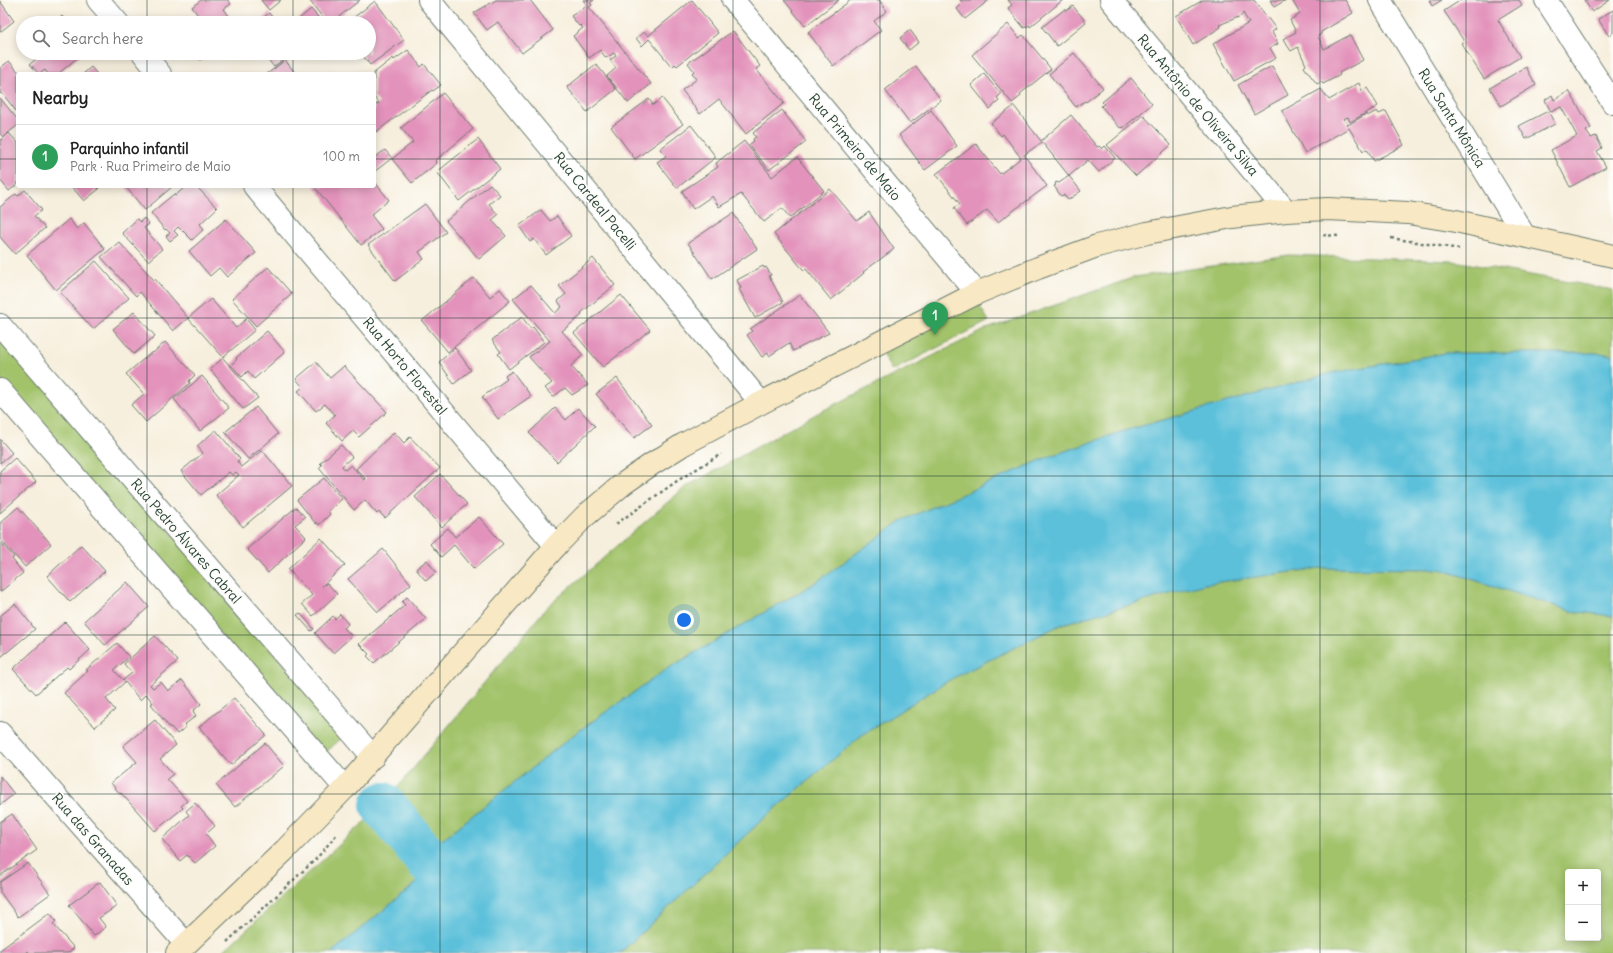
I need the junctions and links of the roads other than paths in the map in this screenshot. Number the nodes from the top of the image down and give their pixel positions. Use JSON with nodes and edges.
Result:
{"nodes":[{"id":1,"x":98,"y":0,"type":"edge"},
{"id":2,"x":429,"y":0,"type":"edge"},
{"id":3,"x":733,"y":0,"type":"edge"},
{"id":4,"x":1111,"y":0,"type":"edge"},
{"id":5,"x":1380,"y":0,"type":"edge"},
{"id":6,"x":1546,"y":0,"type":"edge"},
{"id":7,"x":112,"y":16,"type":"edge"},
{"id":8,"x":149,"y":60,"type":"edge"},
{"id":9,"x":158,"y":72,"type":"edge"},
{"id":10,"x":1613,"y":103,"type":"edge"},
{"id":11,"x":256,"y":188,"type":"edge"},
{"id":12,"x":1286,"y":210,"type":"junction"},
{"id":13,"x":1524,"y":235,"type":"junction"},
{"id":14,"x":1613,"y":256,"type":"edge"},
{"id":15,"x":977,"y":294,"type":"junction"},
{"id":16,"x":0,"y":325,"type":"edge"},
{"id":17,"x":0,"y":390,"type":"edge"},
{"id":18,"x":761,"y":403,"type":"junction"},
{"id":19,"x":556,"y":546,"type":"junction"},
{"id":20,"x":0,"y":733,"type":"edge"},
{"id":21,"x":373,"y":756,"type":"junction"},
{"id":22,"x":345,"y":788,"type":"junction"},
{"id":23,"x":182,"y":949,"type":"edge"}],
"edges":[{"from":1,"to":7,"type":"street"},
{"from":2,"to":18,"type":"street","name":"Rua Cardeal Pacelli"},
{"from":3,"to":15,"type":"street","name":"Rua Primeiro de Maio"},
{"from":4,"to":12,"type":"street","name":"Rua Antônio de Oliveira Silva"},
{"from":5,"to":13,"type":"street","name":"Rua Santa Mônica"},
{"from":6,"to":10,"type":"street"},
{"from":8,"to":9,"type":"street"},
{"from":11,"to":19,"type":"street","name":"Rua Horto Florestal"},
{"from":12,"to":13,"type":"street"},
{"from":12,"to":15,"type":"street"},
{"from":13,"to":14,"type":"street"},
{"from":15,"to":18,"type":"street"},
{"from":16,"to":21,"type":"street","name":"Rua Pedro Álvares Cabral"},
{"from":17,"to":22,"type":"street"},
{"from":18,"to":19,"type":"street"},
{"from":19,"to":21,"type":"street"},
{"from":20,"to":23,"type":"street","name":"Rua das Granadas"},
{"from":21,"to":22,"type":"street"},
{"from":22,"to":23,"type":"street"}]}
